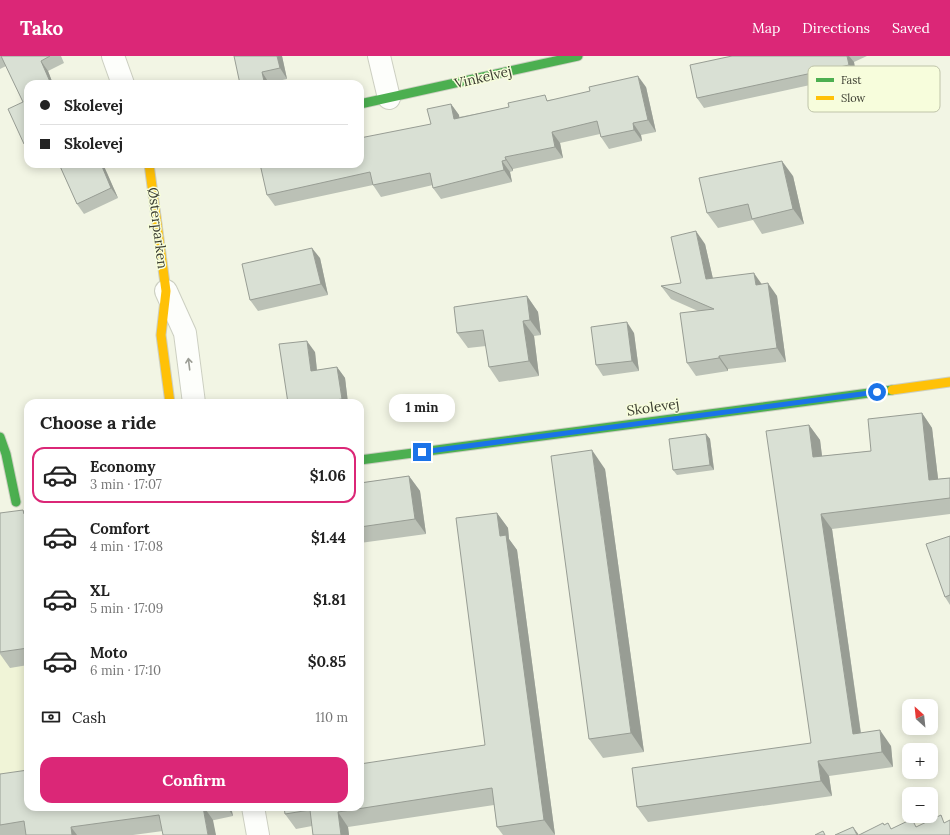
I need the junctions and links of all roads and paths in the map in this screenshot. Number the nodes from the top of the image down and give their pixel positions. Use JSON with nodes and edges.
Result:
{"nodes":[{"id":1,"x":113,"y":56,"type":"edge"},
{"id":2,"x":379,"y":56,"type":"edge"},
{"id":3,"x":578,"y":56,"type":"edge"},
{"id":4,"x":122,"y":80,"type":"edge"},
{"id":5,"x":389,"y":98,"type":"junction"},
{"id":6,"x":364,"y":103,"type":"edge"},
{"id":7,"x":150,"y":168,"type":"edge"},
{"id":8,"x":166,"y":291,"type":"junction"},
{"id":9,"x":950,"y":382,"type":"edge"},
{"id":10,"x":169,"y":399,"type":"edge"},
{"id":11,"x":193,"y":399,"type":"edge"},
{"id":12,"x":0,"y":437,"type":"edge"},
{"id":13,"x":364,"y":459,"type":"edge"},
{"id":14,"x":24,"y":501,"type":"edge"},
{"id":15,"x":16,"y":502,"type":"junction"},
{"id":16,"x":5,"y":504,"type":"dead end"},
{"id":17,"x":254,"y":811,"type":"edge"},
{"id":18,"x":258,"y":835,"type":"edge"}],
"edges":[{"from":1,"to":4,"type":"street"},
{"from":2,"to":5,"type":"street"},
{"from":3,"to":5,"type":"street","name":"Vinkelvej"},
{"from":5,"to":6,"type":"street","name":"Vinkelvej"},
{"from":7,"to":8,"type":"street","name":"Østerparken"},
{"from":8,"to":10,"type":"street","name":"Østerparken"},
{"from":11,"to":8,"type":"street","name":"Østerparken","one_way":true},
{"from":9,"to":13,"type":"street","name":"Skolevej"},
{"from":12,"to":15,"type":"street"},
{"from":14,"to":15,"type":"street"},
{"from":15,"to":16,"type":"street"},
{"from":17,"to":18,"type":"street"}]}
